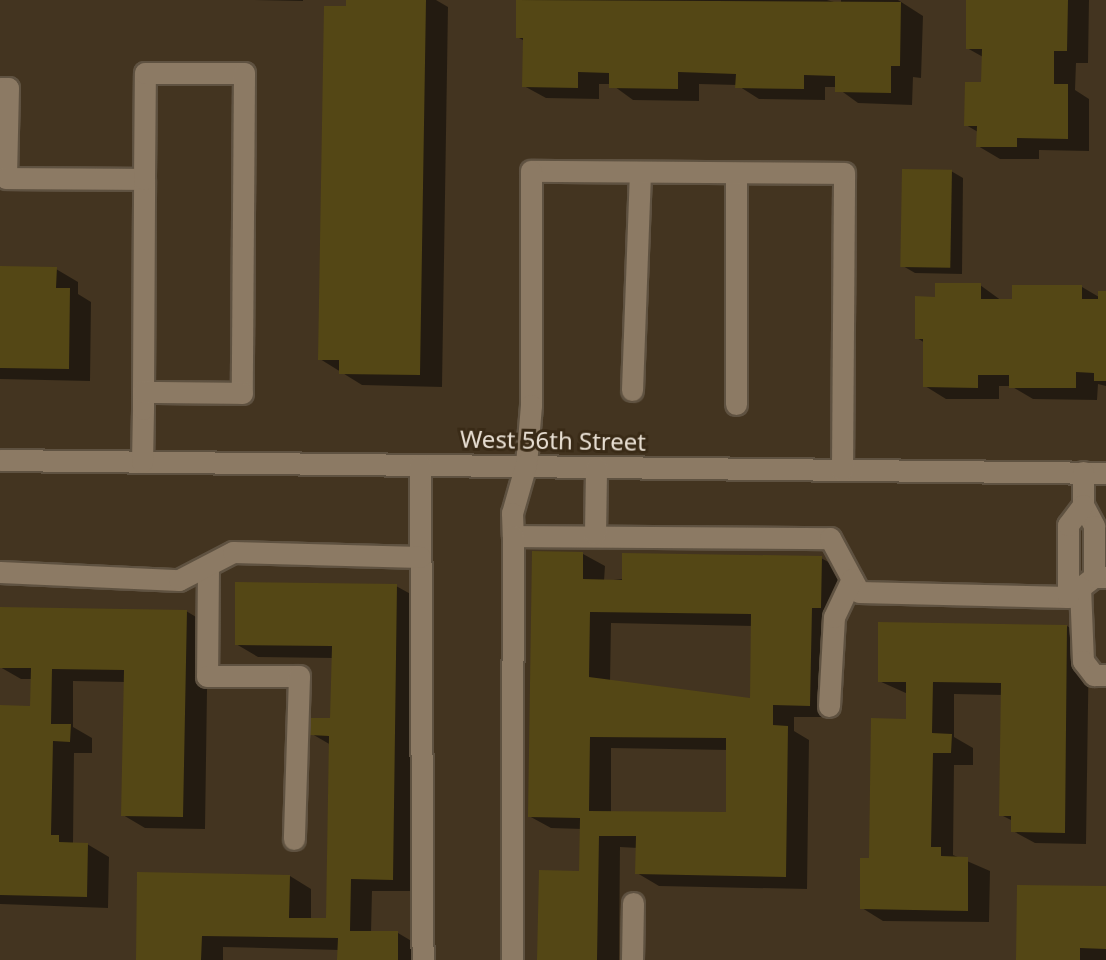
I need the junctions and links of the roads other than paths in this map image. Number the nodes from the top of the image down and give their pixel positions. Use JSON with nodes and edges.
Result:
{"nodes":[{"id":1,"x":0,"y":88,"type":"edge"},
{"id":2,"x":640,"y":172,"type":"junction"},
{"id":3,"x":736,"y":173,"type":"junction"},
{"id":4,"x":3,"y":178,"type":"edge"},
{"id":5,"x":144,"y":179,"type":"junction"},
{"id":6,"x":632,"y":390,"type":"dead end"},
{"id":7,"x":143,"y":392,"type":"junction"},
{"id":8,"x":736,"y":404,"type":"dead end"},
{"id":9,"x":0,"y":460,"type":"edge"},
{"id":10,"x":142,"y":462,"type":"junction"},
{"id":11,"x":526,"y":464,"type":"junction"},
{"id":12,"x":420,"y":465,"type":"junction"},
{"id":13,"x":596,"y":468,"type":"junction"},
{"id":14,"x":842,"y":470,"type":"junction"},
{"id":15,"x":1083,"y":472,"type":"junction"},
{"id":16,"x":1106,"y":473,"type":"edge"},
{"id":17,"x":1083,"y":505,"type":"junction"},
{"id":18,"x":595,"y":534,"type":"junction"},
{"id":19,"x":513,"y":536,"type":"junction"},
{"id":20,"x":420,"y":556,"type":"junction"},
{"id":21,"x":208,"y":568,"type":"junction"},
{"id":22,"x":0,"y":572,"type":"edge"},
{"id":23,"x":852,"y":579,"type":"junction"},
{"id":24,"x":1087,"y":585,"type":"edge"},
{"id":25,"x":1106,"y":675,"type":"edge"},
{"id":26,"x":828,"y":706,"type":"dead end"},
{"id":27,"x":294,"y":839,"type":"dead end"},
{"id":28,"x":633,"y":903,"type":"dead end"},
{"id":29,"x":423,"y":960,"type":"edge"},
{"id":30,"x":512,"y":960,"type":"edge"},
{"id":31,"x":632,"y":960,"type":"edge"}],
"edges":[{"from":1,"to":4,"type":"street"},
{"from":2,"to":3,"type":"street"},
{"from":2,"to":6,"type":"street"},
{"from":2,"to":11,"type":"street"},
{"from":3,"to":8,"type":"street"},
{"from":3,"to":14,"type":"street"},
{"from":4,"to":5,"type":"street"},
{"from":5,"to":7,"type":"street"},
{"from":5,"to":7,"type":"street"},
{"from":7,"to":10,"type":"street"},
{"from":9,"to":10,"type":"street","name":"West 56th Street"},
{"from":10,"to":12,"type":"street","name":"West 56th Street"},
{"from":11,"to":12,"type":"street","name":"West 56th Street"},
{"from":11,"to":13,"type":"street","name":"West 56th Street"},
{"from":11,"to":19,"type":"street"},
{"from":12,"to":20,"type":"street"},
{"from":13,"to":14,"type":"street","name":"West 56th Street"},
{"from":13,"to":18,"type":"street"},
{"from":14,"to":15,"type":"street","name":"West 56th Street"},
{"from":15,"to":16,"type":"street","name":"West 56th Street"},
{"from":15,"to":17,"type":"street"},
{"from":17,"to":24,"type":"street"},
{"from":17,"to":24,"type":"street"},
{"from":18,"to":19,"type":"street"},
{"from":18,"to":23,"type":"street"},
{"from":19,"to":30,"type":"street"},
{"from":20,"to":21,"type":"street"},
{"from":20,"to":29,"type":"street"},
{"from":21,"to":22,"type":"street"},
{"from":21,"to":27,"type":"street"},
{"from":23,"to":24,"type":"street"},
{"from":23,"to":26,"type":"street"},
{"from":24,"to":25,"type":"street"},
{"from":28,"to":31,"type":"street"}]}
